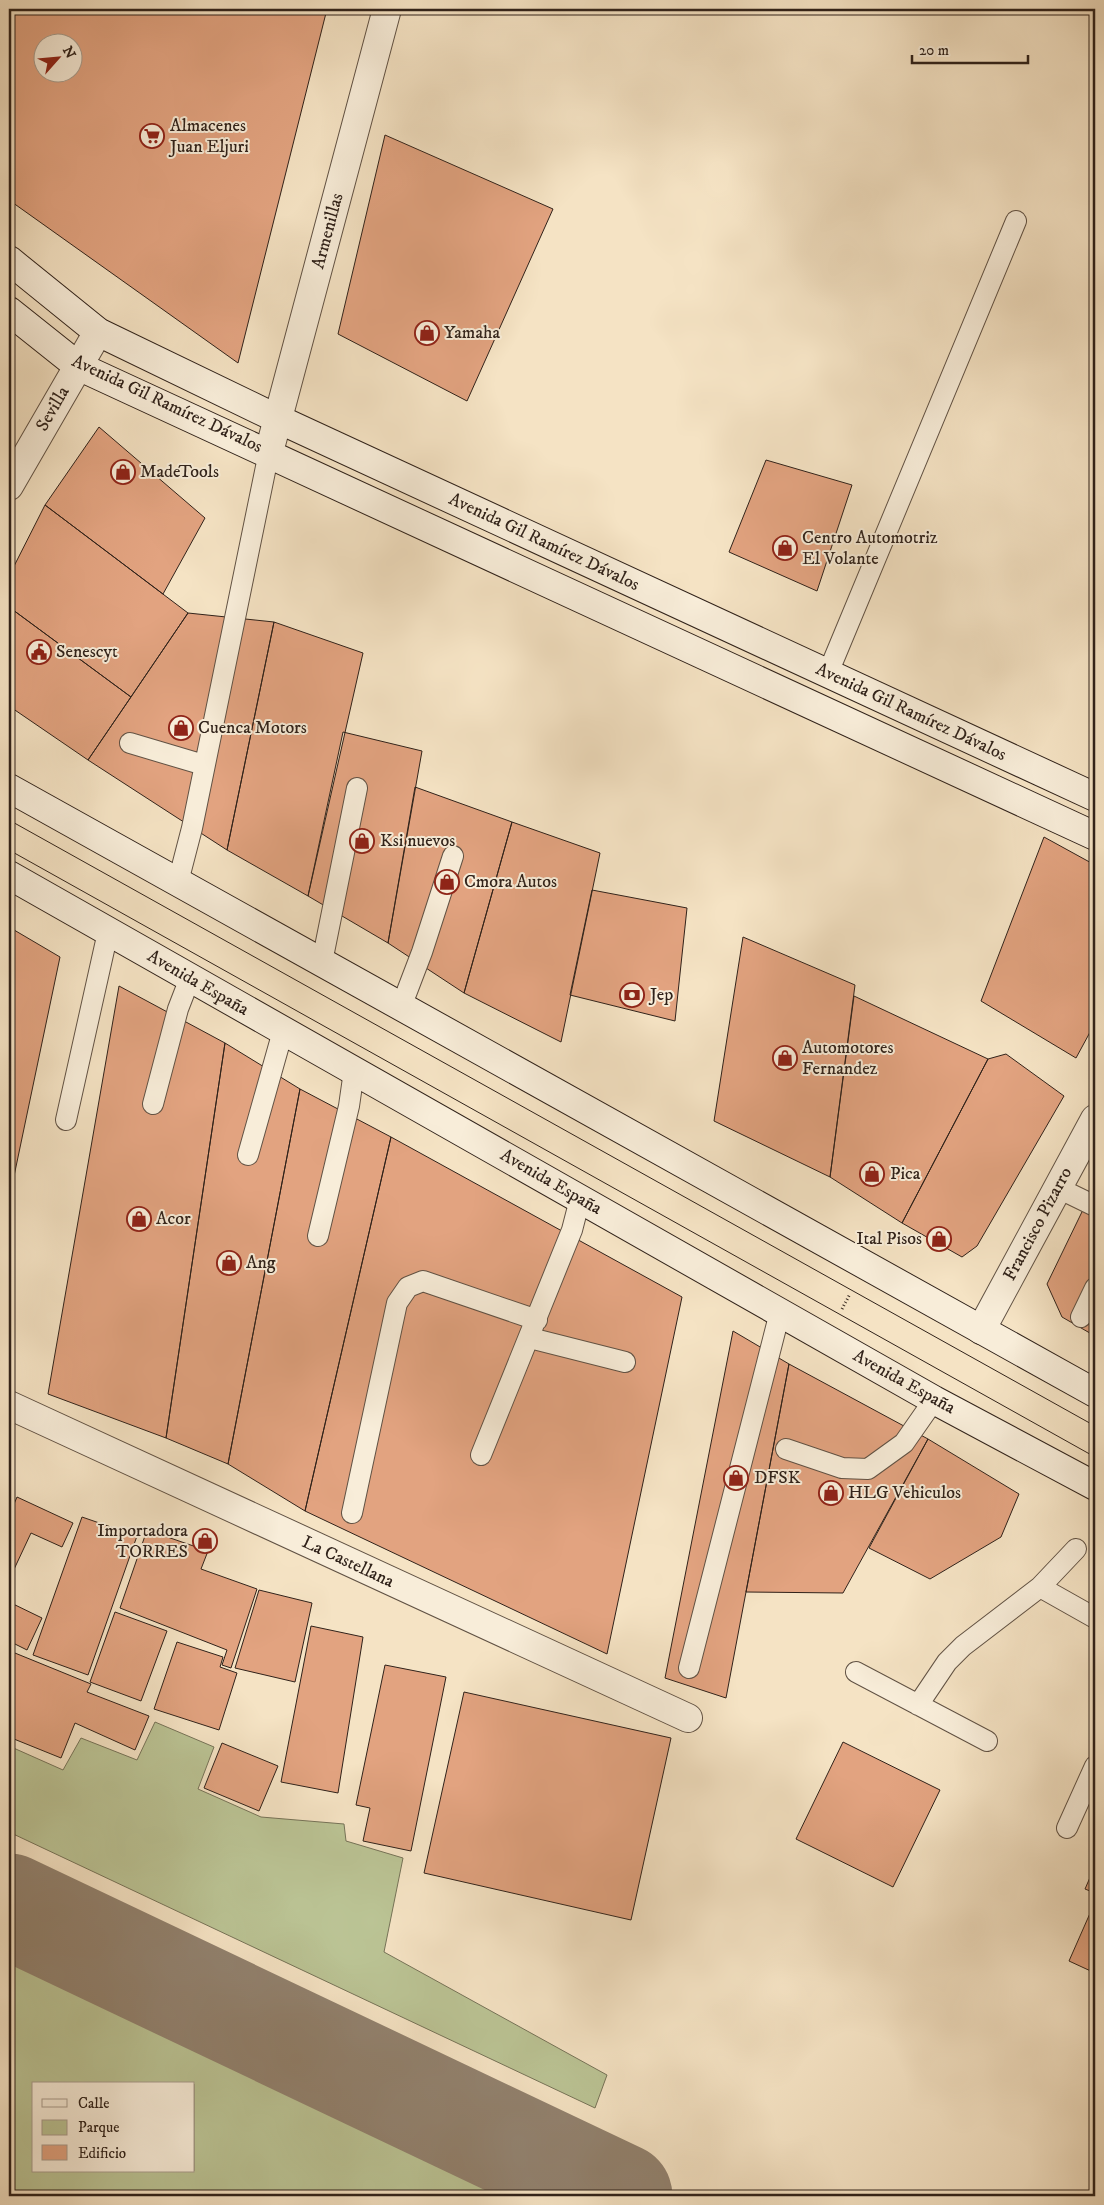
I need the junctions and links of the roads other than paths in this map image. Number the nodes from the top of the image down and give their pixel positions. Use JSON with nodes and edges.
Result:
{"nodes":[{"id":1,"x":387,"y":9,"type":"edge"},
{"id":2,"x":1016,"y":221,"type":"dead end"},
{"id":3,"x":9,"y":260,"type":"edge"},
{"id":4,"x":9,"y":311,"type":"edge"},
{"id":5,"x":98,"y":332,"type":"junction"},
{"id":6,"x":78,"y":366,"type":"junction"},
{"id":7,"x":278,"y":419,"type":"junction"},
{"id":8,"x":269,"y":452,"type":"junction"},
{"id":9,"x":9,"y":486,"type":"edge"},
{"id":10,"x":828,"y":673,"type":"junction"},
{"id":11,"x":130,"y":743,"type":"dead end"},
{"id":12,"x":204,"y":765,"type":"junction"},
{"id":13,"x":9,"y":788,"type":"edge"},
{"id":14,"x":357,"y":788,"type":"dead end"},
{"id":15,"x":1095,"y":797,"type":"edge"},
{"id":16,"x":1095,"y":836,"type":"edge"},
{"id":17,"x":453,"y":856,"type":"dead end"},
{"id":18,"x":9,"y":875,"type":"edge"},
{"id":19,"x":178,"y":882,"type":"junction"},
{"id":20,"x":108,"y":932,"type":"junction"},
{"id":21,"x":322,"y":962,"type":"junction"},
{"id":22,"x":190,"y":978,"type":"junction"},
{"id":23,"x":401,"y":1007,"type":"junction"},
{"id":24,"x":283,"y":1031,"type":"junction"},
{"id":25,"x":354,"y":1071,"type":"junction"},
{"id":26,"x":153,"y":1104,"type":"dead end"},
{"id":27,"x":1095,"y":1119,"type":"edge"},
{"id":28,"x":66,"y":1120,"type":"dead end"},
{"id":29,"x":248,"y":1155,"type":"dead end"},
{"id":30,"x":1058,"y":1188,"type":"junction"},
{"id":31,"x":580,"y":1199,"type":"junction"},
{"id":32,"x":1095,"y":1206,"type":"edge"},
{"id":33,"x":318,"y":1236,"type":"dead end"},
{"id":34,"x":1095,"y":1288,"type":"edge"},
{"id":35,"x":780,"y":1312,"type":"junction"},
{"id":36,"x":1081,"y":1317,"type":"dead end"},
{"id":37,"x":533,"y":1329,"type":"junction"},
{"id":38,"x":982,"y":1330,"type":"junction"},
{"id":39,"x":625,"y":1362,"type":"dead end"},
{"id":40,"x":1095,"y":1393,"type":"edge"},
{"id":41,"x":934,"y":1400,"type":"junction"},
{"id":42,"x":9,"y":1405,"type":"edge"},
{"id":43,"x":786,"y":1449,"type":"dead end"},
{"id":44,"x":481,"y":1455,"type":"dead end"},
{"id":45,"x":1095,"y":1486,"type":"edge"},
{"id":46,"x":352,"y":1513,"type":"dead end"},
{"id":47,"x":1076,"y":1549,"type":"dead end"},
{"id":48,"x":1040,"y":1587,"type":"junction"},
{"id":49,"x":1095,"y":1618,"type":"edge"},
{"id":50,"x":689,"y":1668,"type":"dead end"},
{"id":51,"x":856,"y":1672,"type":"dead end"},
{"id":52,"x":918,"y":1705,"type":"junction"},
{"id":53,"x":688,"y":1718,"type":"dead end"},
{"id":54,"x":987,"y":1741,"type":"dead end"},
{"id":55,"x":1095,"y":1766,"type":"edge"},
{"id":56,"x":1067,"y":1828,"type":"dead end"}],
"edges":[{"from":1,"to":7,"type":"main road","name":"Armenillas"},
{"from":2,"to":10,"type":"lane"},
{"from":3,"to":5,"type":"main road","name":"Avenida Gil Ramírez Dávalos"},
{"from":4,"to":6,"type":"main road","name":"Avenida Gil Ramírez Dávalos"},
{"from":5,"to":6,"type":"main road","name":"Sevilla"},
{"from":5,"to":7,"type":"main road","name":"Avenida Gil Ramírez Dávalos"},
{"from":6,"to":8,"type":"main road","name":"Avenida Gil Ramírez Dávalos"},
{"from":6,"to":9,"type":"main road","name":"Sevilla"},
{"from":7,"to":8,"type":"main road","name":"Armenillas"},
{"from":7,"to":10,"type":"main road","name":"Avenida Gil Ramírez Dávalos"},
{"from":8,"to":12,"type":"lane"},
{"from":8,"to":16,"type":"main road","name":"Avenida Gil Ramírez Dávalos"},
{"from":10,"to":15,"type":"main road","name":"Avenida Gil Ramírez Dávalos"},
{"from":11,"to":12,"type":"lane"},
{"from":12,"to":19,"type":"lane"},
{"from":13,"to":19,"type":"main road"},
{"from":14,"to":21,"type":"lane"},
{"from":17,"to":23,"type":"lane"},
{"from":18,"to":20,"type":"main road","name":"Avenida España"},
{"from":19,"to":21,"type":"main road"},
{"from":20,"to":22,"type":"main road","name":"Avenida España"},
{"from":20,"to":28,"type":"lane"},
{"from":21,"to":23,"type":"main road"},
{"from":22,"to":24,"type":"main road","name":"Avenida España"},
{"from":22,"to":26,"type":"lane"},
{"from":23,"to":38,"type":"main road"},
{"from":24,"to":25,"type":"main road","name":"Avenida España"},
{"from":24,"to":29,"type":"lane"},
{"from":25,"to":31,"type":"main road","name":"Avenida España"},
{"from":25,"to":33,"type":"lane"},
{"from":27,"to":30,"type":"main road","name":"Francisco Pizarro"},
{"from":30,"to":32,"type":"lane"},
{"from":30,"to":38,"type":"main road","name":"Francisco Pizarro"},
{"from":31,"to":35,"type":"main road","name":"Avenida España"},
{"from":31,"to":37,"type":"lane"},
{"from":34,"to":36,"type":"lane"},
{"from":35,"to":41,"type":"main road","name":"Avenida España"},
{"from":35,"to":50,"type":"lane"},
{"from":37,"to":39,"type":"lane"},
{"from":37,"to":44,"type":"lane"},
{"from":37,"to":46,"type":"lane"},
{"from":38,"to":40,"type":"main road"},
{"from":41,"to":43,"type":"lane"},
{"from":41,"to":45,"type":"main road","name":"Avenida España"},
{"from":42,"to":53,"type":"main road","name":"La Castellana"},
{"from":47,"to":48,"type":"lane"},
{"from":48,"to":49,"type":"lane"},
{"from":48,"to":52,"type":"lane"},
{"from":51,"to":52,"type":"lane"},
{"from":52,"to":54,"type":"lane"},
{"from":55,"to":56,"type":"lane"}]}
